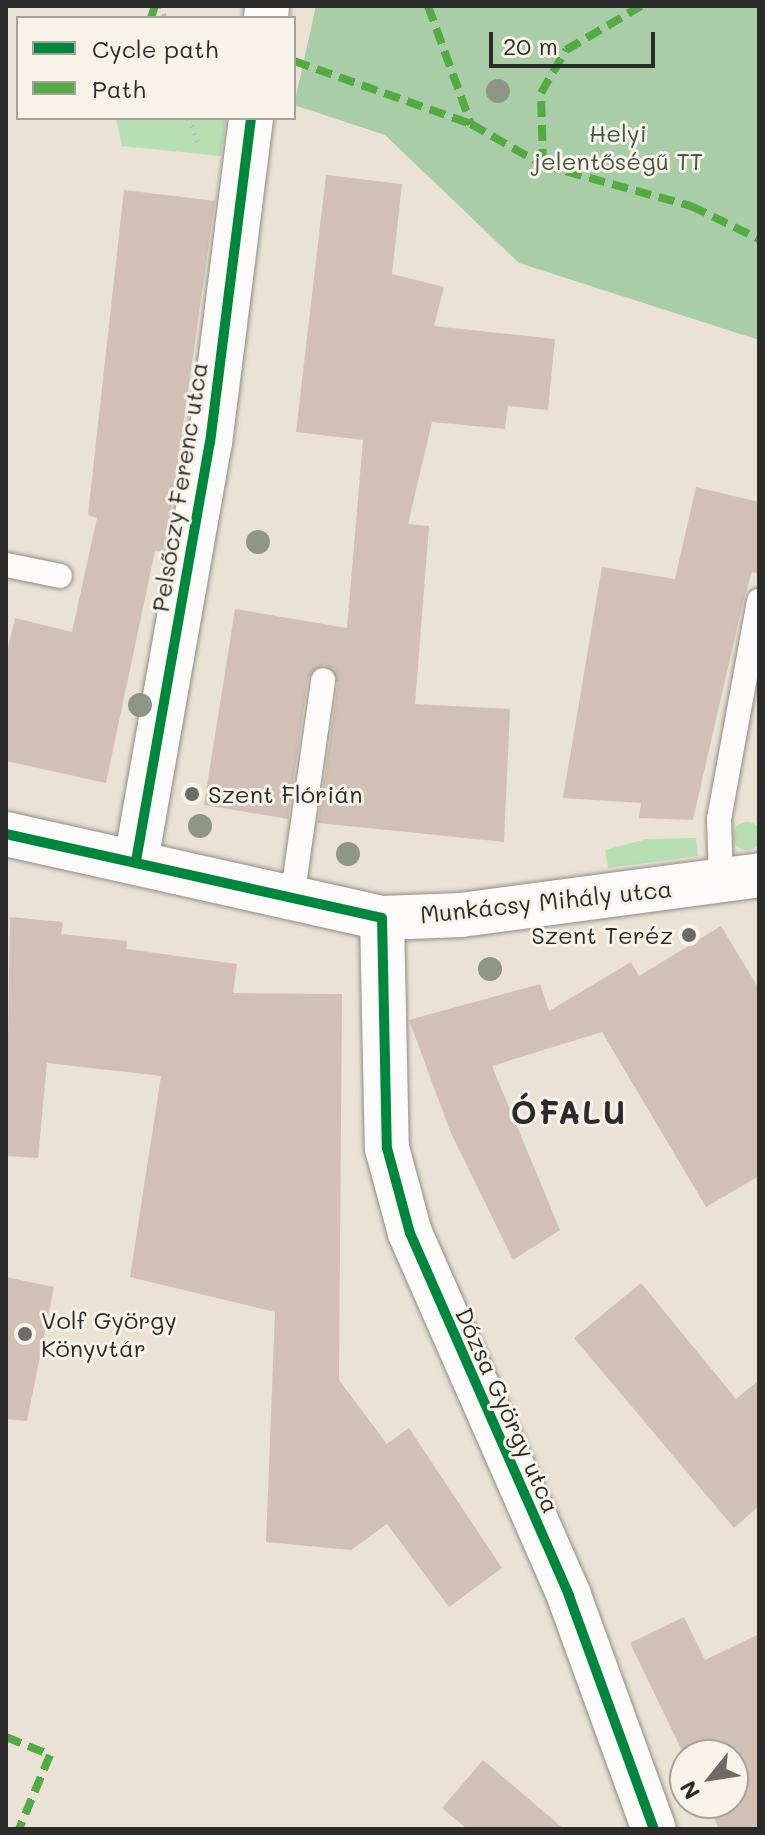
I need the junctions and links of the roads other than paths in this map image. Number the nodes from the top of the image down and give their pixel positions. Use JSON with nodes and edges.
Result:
{"nodes":[{"id":1,"x":251,"y":120,"type":"edge"},
{"id":2,"x":6,"y":565,"type":"edge"},
{"id":3,"x":60,"y":576,"type":"dead end"},
{"id":4,"x":759,"y":601,"type":"edge"},
{"id":5,"x":323,"y":680,"type":"dead end"},
{"id":6,"x":7,"y":840,"type":"edge"},
{"id":7,"x":136,"y":861,"type":"junction"},
{"id":8,"x":740,"y":878,"type":"edge"},
{"id":9,"x":292,"y":899,"type":"junction"},
{"id":10,"x":382,"y":918,"type":"junction"},
{"id":11,"x":654,"y":1829,"type":"edge"}],
"edges":[{"from":1,"to":7,"type":"street","name":"Pelsőczy Ferenc utca"},
{"from":2,"to":3,"type":"lane"},
{"from":4,"to":8,"type":"lane"},
{"from":5,"to":9,"type":"lane"},
{"from":6,"to":7,"type":"street","name":"Munkácsy Mihály utca"},
{"from":7,"to":9,"type":"street","name":"Munkácsy Mihály utca"},
{"from":8,"to":10,"type":"street","name":"Munkácsy Mihály utca"},
{"from":9,"to":10,"type":"street","name":"Munkácsy Mihály utca"},
{"from":10,"to":11,"type":"street","name":"Dózsa György utca"}]}
